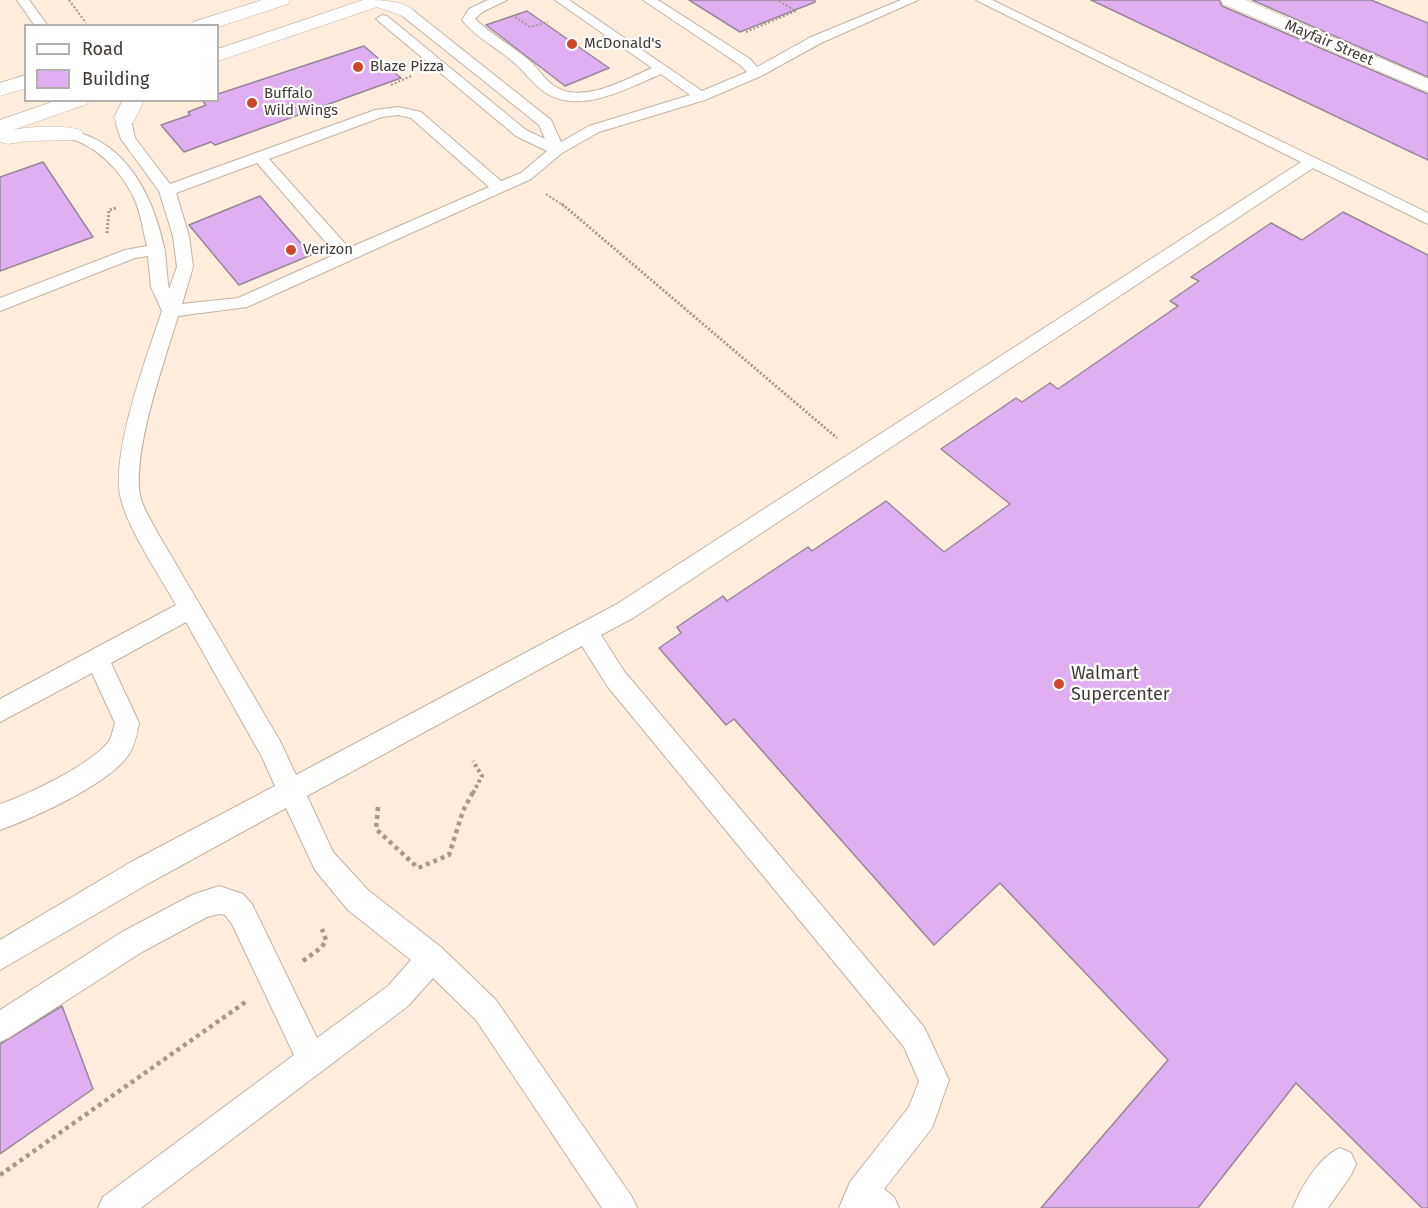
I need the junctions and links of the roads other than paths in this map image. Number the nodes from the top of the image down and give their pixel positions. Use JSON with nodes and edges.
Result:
{"nodes":[{"id":1,"x":23,"y":0,"type":"edge"},
{"id":2,"x":281,"y":0,"type":"edge"},
{"id":3,"x":561,"y":0,"type":"edge"},
{"id":4,"x":649,"y":0,"type":"edge"},
{"id":5,"x":912,"y":0,"type":"edge"},
{"id":6,"x":982,"y":0,"type":"edge"},
{"id":7,"x":1230,"y":0,"type":"edge"},
{"id":8,"x":379,"y":5,"type":"edge"},
{"id":9,"x":505,"y":10,"type":"edge"},
{"id":10,"x":405,"y":11,"type":"joint"},
{"id":11,"x":41,"y":24,"type":"edge"},
{"id":12,"x":206,"y":24,"type":"edge"},
{"id":13,"x":489,"y":37,"type":"junction"},
{"id":14,"x":219,"y":55,"type":"edge"},
{"id":15,"x":662,"y":69,"type":"junction"},
{"id":16,"x":756,"y":73,"type":"junction"},
{"id":17,"x":24,"y":82,"type":"edge"},
{"id":18,"x":1428,"y":86,"type":"edge"},
{"id":19,"x":0,"y":90,"type":"edge"},
{"id":20,"x":700,"y":97,"type":"junction"},
{"id":21,"x":30,"y":102,"type":"edge"},
{"id":22,"x":74,"y":102,"type":"edge"},
{"id":23,"x":129,"y":109,"type":"edge"},
{"id":24,"x":0,"y":113,"type":"edge"},
{"id":25,"x":0,"y":127,"type":"edge"},
{"id":26,"x":73,"y":135,"type":"joint"},
{"id":27,"x":0,"y":138,"type":"edge"},
{"id":28,"x":557,"y":150,"type":"junction"},
{"id":29,"x":260,"y":158,"type":"junction"},
{"id":30,"x":1312,"y":162,"type":"junction"},
{"id":31,"x":500,"y":188,"type":"junction"},
{"id":32,"x":167,"y":191,"type":"junction"},
{"id":33,"x":1428,"y":219,"type":"edge"},
{"id":34,"x":156,"y":249,"type":"junction"},
{"id":35,"x":346,"y":256,"type":"junction"},
{"id":36,"x":0,"y":304,"type":"edge"},
{"id":37,"x":171,"y":311,"type":"junction"},
{"id":38,"x":191,"y":608,"type":"junction"},
{"id":39,"x":585,"y":631,"type":"junction"},
{"id":40,"x":97,"y":658,"type":"junction"},
{"id":41,"x":0,"y":711,"type":"edge"},
{"id":42,"x":291,"y":790,"type":"junction"},
{"id":43,"x":0,"y":817,"type":"edge"},
{"id":44,"x":0,"y":956,"type":"edge"},
{"id":45,"x":432,"y":958,"type":"junction"},
{"id":46,"x":0,"y":1027,"type":"edge"},
{"id":47,"x":312,"y":1059,"type":"junction"},
{"id":48,"x":1340,"y":1164,"type":"dead end"},
{"id":49,"x":866,"y":1203,"type":"edge"},
{"id":50,"x":114,"y":1208,"type":"edge"},
{"id":51,"x":621,"y":1208,"type":"edge"},
{"id":52,"x":1309,"y":1208,"type":"edge"}],
"edges":[{"from":1,"to":11,"type":"lane"},
{"from":2,"to":12,"type":"main road"},
{"from":3,"to":15,"type":"lane"},
{"from":4,"to":16,"type":"lane"},
{"from":5,"to":16,"type":"lane"},
{"from":6,"to":30,"type":"lane"},
{"from":7,"to":18,"type":"main road","name":"Mayfair Street"},
{"from":8,"to":10,"type":"main road"},
{"from":8,"to":14,"type":"main road"},
{"from":8,"to":28,"type":"lane"},
{"from":9,"to":13,"type":"lane"},
{"from":9,"to":13,"type":"lane"},
{"from":10,"to":28,"type":"lane"},
{"from":13,"to":15,"type":"lane"},
{"from":15,"to":20,"type":"lane"},
{"from":16,"to":20,"type":"lane"},
{"from":17,"to":19,"type":"main road"},
{"from":20,"to":28,"type":"lane"},
{"from":21,"to":24,"type":"main road"},
{"from":22,"to":25,"type":"main road"},
{"from":23,"to":32,"type":"lane"},
{"from":26,"to":27,"type":"main road"},
{"from":26,"to":34,"type":"lane"},
{"from":28,"to":31,"type":"lane"},
{"from":29,"to":31,"type":"lane"},
{"from":29,"to":32,"type":"lane"},
{"from":29,"to":35,"type":"lane"},
{"from":30,"to":33,"type":"lane"},
{"from":30,"to":39,"type":"lane"},
{"from":31,"to":35,"type":"lane"},
{"from":32,"to":37,"type":"lane"},
{"from":34,"to":36,"type":"lane"},
{"from":34,"to":37,"type":"lane"},
{"from":35,"to":37,"type":"lane"},
{"from":37,"to":38,"type":"lane"},
{"from":38,"to":40,"type":"lane"},
{"from":38,"to":42,"type":"lane"},
{"from":39,"to":42,"type":"lane"},
{"from":39,"to":49,"type":"lane"},
{"from":40,"to":41,"type":"lane"},
{"from":40,"to":43,"type":"lane"},
{"from":42,"to":44,"type":"lane"},
{"from":42,"to":45,"type":"lane"},
{"from":45,"to":47,"type":"lane"},
{"from":45,"to":51,"type":"lane"},
{"from":46,"to":47,"type":"lane"},
{"from":47,"to":50,"type":"lane"},
{"from":48,"to":52,"type":"lane"}]}
